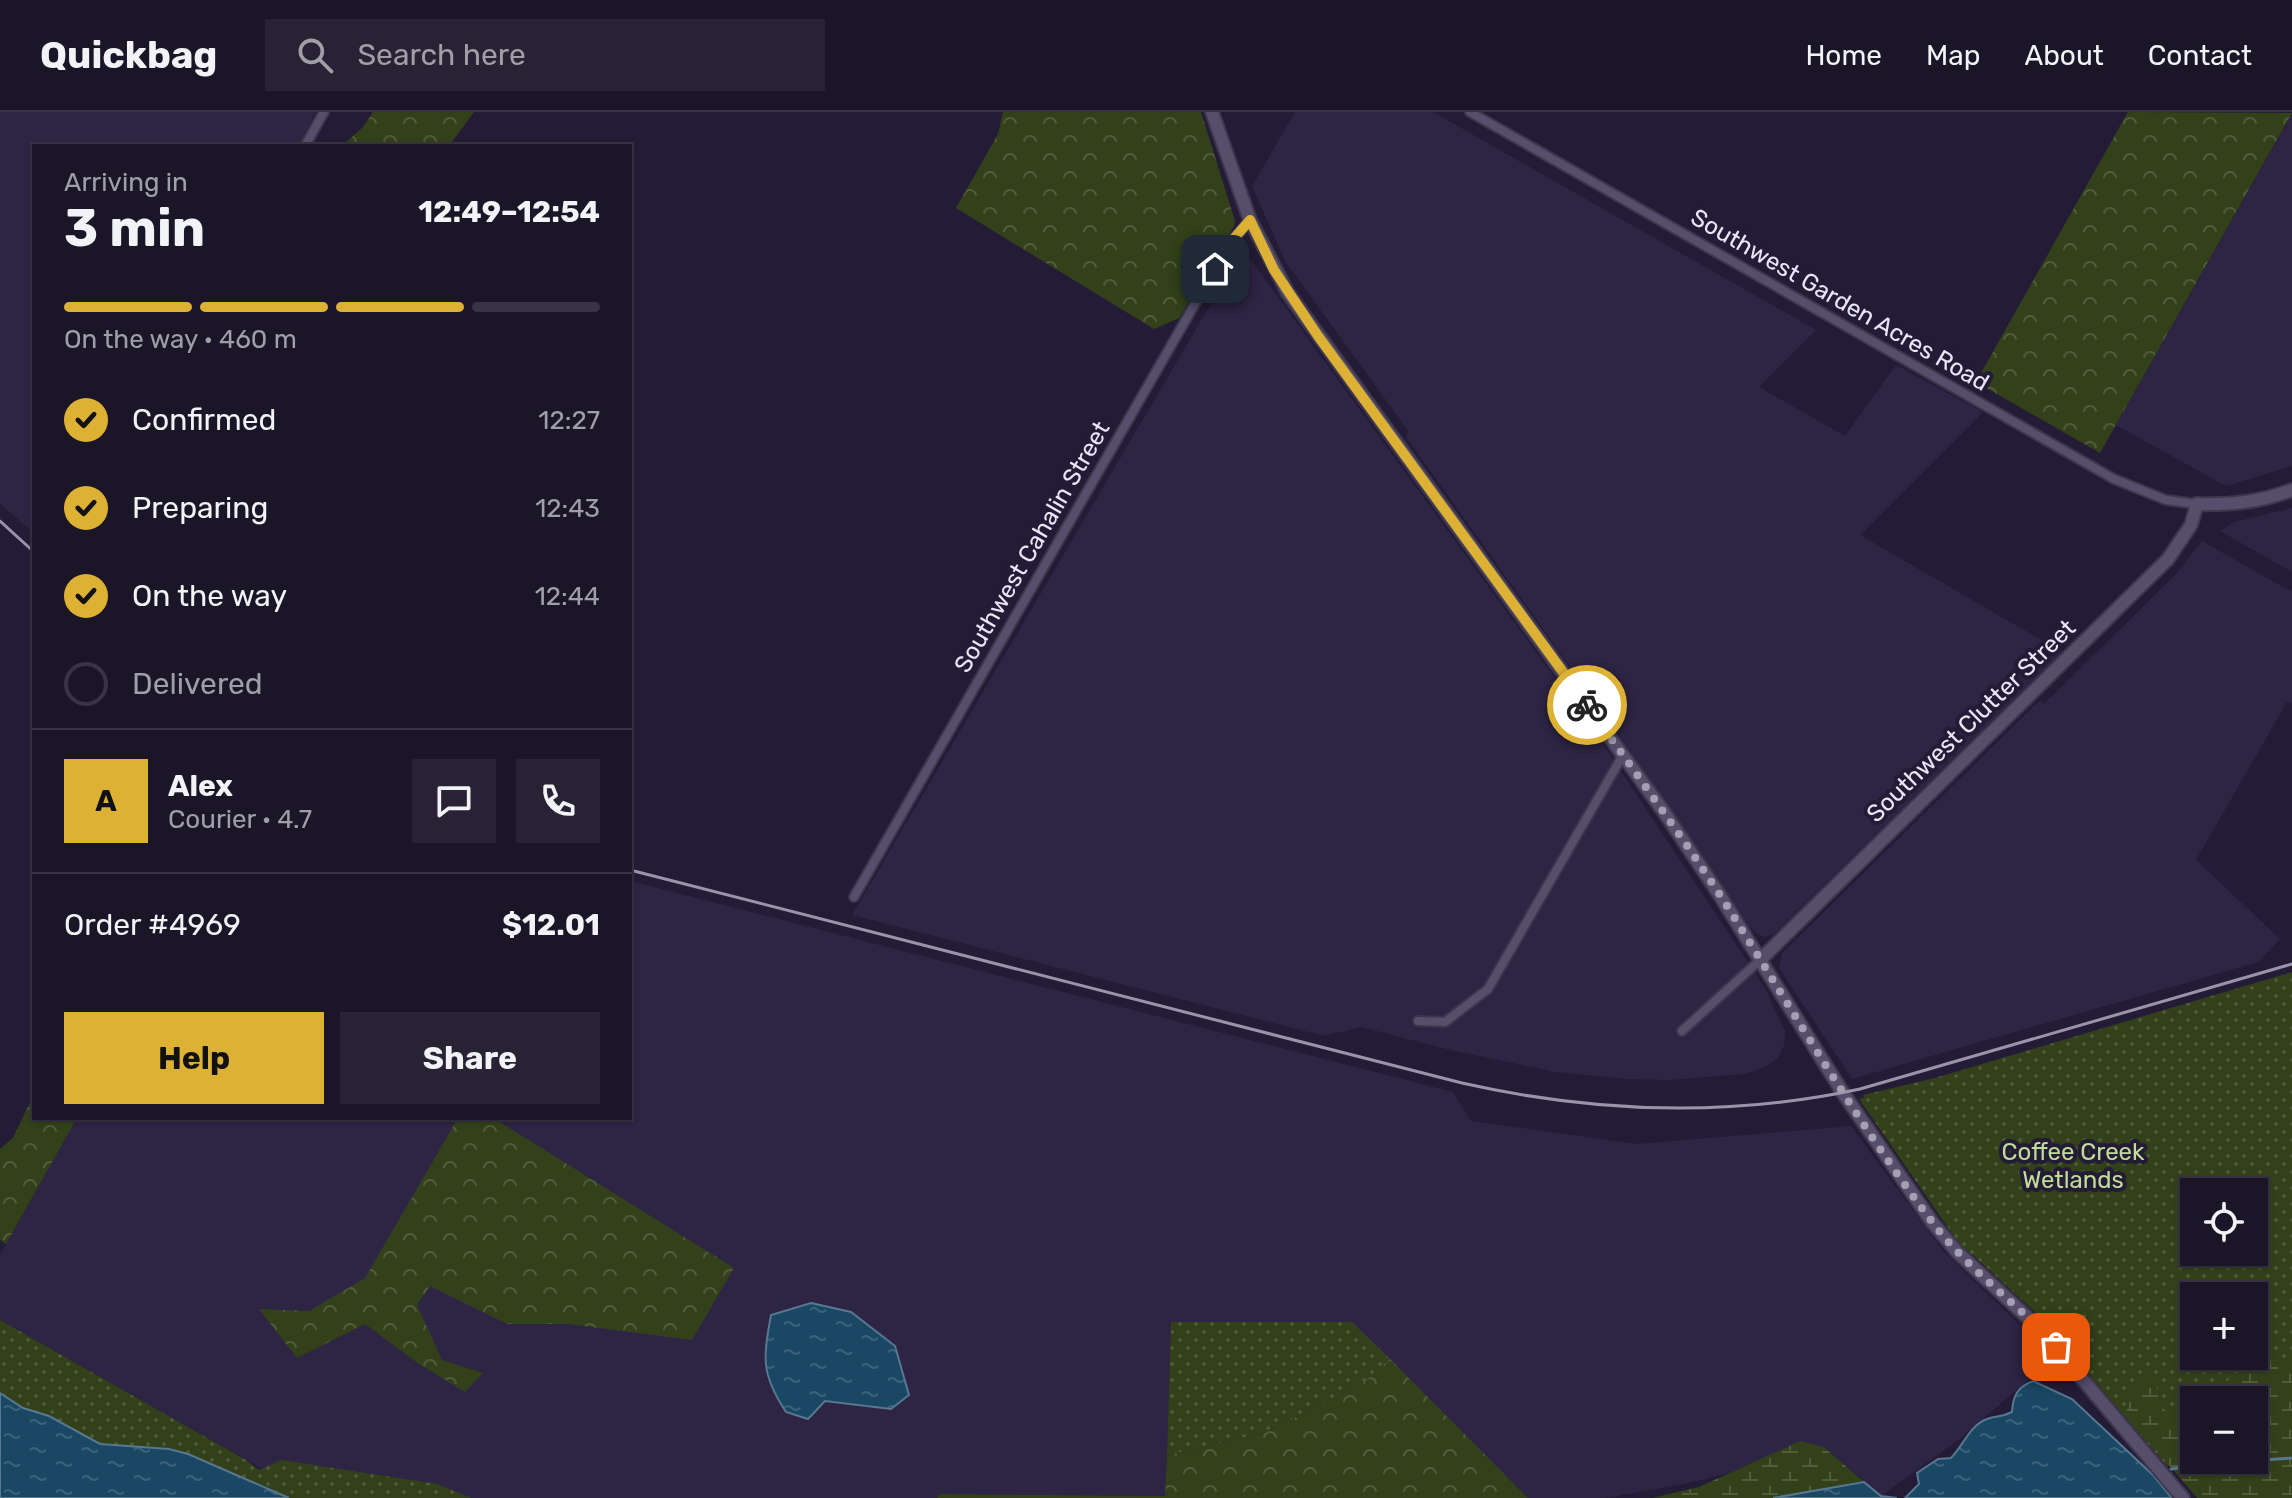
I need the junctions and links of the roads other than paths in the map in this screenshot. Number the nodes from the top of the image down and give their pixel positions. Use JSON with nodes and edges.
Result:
{"nodes":[{"id":1,"x":324,"y":112,"type":"edge"},
{"id":2,"x":1212,"y":112,"type":"edge"},
{"id":3,"x":1470,"y":112,"type":"edge"},
{"id":4,"x":306,"y":144,"type":"edge"},
{"id":5,"x":1250,"y":220,"type":"junction"},
{"id":6,"x":2292,"y":490,"type":"edge"},
{"id":7,"x":2197,"y":504,"type":"junction"},
{"id":8,"x":1623,"y":755,"type":"junction"},
{"id":9,"x":854,"y":897,"type":"dead end"},
{"id":10,"x":1760,"y":960,"type":"junction"},
{"id":11,"x":1418,"y":1021,"type":"dead end"},
{"id":12,"x":1682,"y":1031,"type":"dead end"},
{"id":13,"x":2183,"y":1498,"type":"edge"}],
"edges":[{"from":1,"to":4,"type":"street"},
{"from":2,"to":5,"type":"main road"},
{"from":3,"to":7,"type":"street","name":"Southwest Garden Acres Road"},
{"from":5,"to":8,"type":"main road"},
{"from":5,"to":9,"type":"street","name":"Southwest Cahalin Street"},
{"from":6,"to":7,"type":"main road"},
{"from":7,"to":10,"type":"main road","name":"Southwest Clutter Street"},
{"from":8,"to":10,"type":"main road"},
{"from":8,"to":11,"type":"street"},
{"from":10,"to":12,"type":"street"},
{"from":10,"to":13,"type":"main road"}]}
